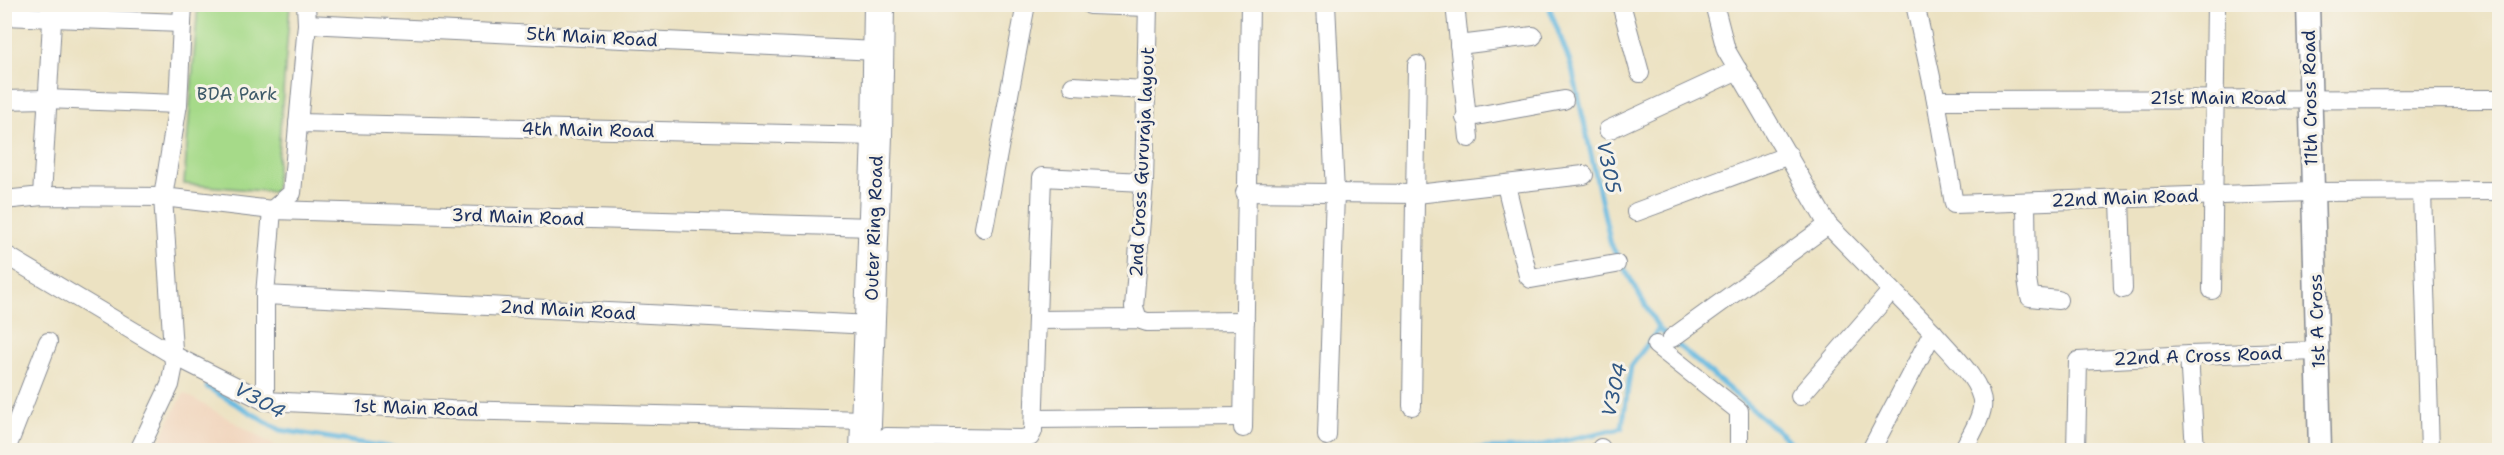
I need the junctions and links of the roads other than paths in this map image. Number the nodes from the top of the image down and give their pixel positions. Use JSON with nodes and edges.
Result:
{"nodes":[{"id":1,"x":183,"y":4,"type":"edge"},
{"id":2,"x":306,"y":4,"type":"edge"},
{"id":3,"x":879,"y":4,"type":"edge"},
{"id":4,"x":896,"y":4,"type":"edge"},
{"id":5,"x":1026,"y":4,"type":"edge"},
{"id":6,"x":1250,"y":4,"type":"edge"},
{"id":7,"x":1326,"y":4,"type":"edge"},
{"id":8,"x":1455,"y":4,"type":"edge"},
{"id":9,"x":1621,"y":4,"type":"edge"},
{"id":10,"x":1714,"y":4,"type":"edge"},
{"id":11,"x":1915,"y":4,"type":"edge"},
{"id":12,"x":2216,"y":4,"type":"edge"},
{"id":13,"x":2308,"y":4,"type":"edge"},
{"id":14,"x":1090,"y":5,"type":"edge"},
{"id":15,"x":1148,"y":6,"type":"edge"},
{"id":16,"x":52,"y":11,"type":"edge"},
{"id":17,"x":4,"y":16,"type":"edge"},
{"id":18,"x":181,"y":23,"type":"junction"},
{"id":19,"x":307,"y":24,"type":"junction"},
{"id":20,"x":1533,"y":36,"type":"dead end"},
{"id":21,"x":1459,"y":45,"type":"junction"},
{"id":22,"x":877,"y":51,"type":"junction"},
{"id":23,"x":1417,"y":65,"type":"dead end"},
{"id":24,"x":1738,"y":70,"type":"junction"},
{"id":25,"x":1640,"y":73,"type":"dead end"},
{"id":26,"x":1073,"y":86,"type":"dead end"},
{"id":27,"x":1146,"y":90,"type":"junction"},
{"id":28,"x":2213,"y":98,"type":"junction"},
{"id":29,"x":2310,"y":98,"type":"junction"},
{"id":30,"x":46,"y":99,"type":"junction"},
{"id":31,"x":2499,"y":99,"type":"edge"},
{"id":32,"x":4,"y":100,"type":"edge"},
{"id":33,"x":1564,"y":100,"type":"dead end"},
{"id":34,"x":1936,"y":100,"type":"junction"},
{"id":35,"x":178,"y":104,"type":"junction"},
{"id":36,"x":1465,"y":118,"type":"junction"},
{"id":37,"x":298,"y":123,"type":"junction"},
{"id":38,"x":1608,"y":130,"type":"dead end"},
{"id":39,"x":877,"y":136,"type":"junction"},
{"id":40,"x":1469,"y":138,"type":"dead end"},
{"id":41,"x":1789,"y":155,"type":"junction"},
{"id":42,"x":1584,"y":175,"type":"dead end"},
{"id":43,"x":1144,"y":182,"type":"junction"},
{"id":44,"x":1506,"y":185,"type":"junction"},
{"id":45,"x":2499,"y":191,"type":"edge"},
{"id":46,"x":1245,"y":192,"type":"junction"},
{"id":47,"x":2312,"y":192,"type":"junction"},
{"id":48,"x":2422,"y":192,"type":"junction"},
{"id":49,"x":1335,"y":193,"type":"junction"},
{"id":50,"x":1417,"y":194,"type":"junction"},
{"id":51,"x":2214,"y":195,"type":"junction"},
{"id":52,"x":42,"y":196,"type":"junction"},
{"id":53,"x":163,"y":197,"type":"junction"},
{"id":54,"x":2120,"y":199,"type":"junction"},
{"id":55,"x":4,"y":200,"type":"edge"},
{"id":56,"x":2026,"y":202,"type":"junction"},
{"id":57,"x":272,"y":210,"type":"junction"},
{"id":58,"x":1636,"y":212,"type":"dead end"},
{"id":59,"x":1828,"y":225,"type":"junction"},
{"id":60,"x":874,"y":227,"type":"junction"},
{"id":61,"x":984,"y":228,"type":"dead end"},
{"id":62,"x":4,"y":254,"type":"edge"},
{"id":63,"x":1616,"y":264,"type":"dead end"},
{"id":64,"x":2123,"y":289,"type":"dead end"},
{"id":65,"x":1892,"y":290,"type":"junction"},
{"id":66,"x":2212,"y":290,"type":"dead end"},
{"id":67,"x":265,"y":296,"type":"junction"},
{"id":68,"x":2058,"y":300,"type":"dead end"},
{"id":69,"x":1138,"y":319,"type":"junction"},
{"id":70,"x":1037,"y":320,"type":"junction"},
{"id":71,"x":1245,"y":321,"type":"junction"},
{"id":72,"x":871,"y":325,"type":"junction"},
{"id":73,"x":1933,"y":332,"type":"junction"},
{"id":74,"x":48,"y":342,"type":"dead end"},
{"id":75,"x":2318,"y":351,"type":"junction"},
{"id":76,"x":2189,"y":355,"type":"junction"},
{"id":77,"x":175,"y":360,"type":"junction"},
{"id":78,"x":1800,"y":396,"type":"dead end"},
{"id":79,"x":265,"y":401,"type":"junction"},
{"id":80,"x":1412,"y":406,"type":"dead end"},
{"id":81,"x":1034,"y":418,"type":"junction"},
{"id":82,"x":1326,"y":436,"type":"dead end"},
{"id":83,"x":876,"y":441,"type":"edge"},
{"id":84,"x":6,"y":450,"type":"edge"},
{"id":85,"x":139,"y":450,"type":"edge"},
{"id":86,"x":1739,"y":450,"type":"edge"},
{"id":87,"x":1871,"y":450,"type":"edge"},
{"id":88,"x":1963,"y":450,"type":"edge"},
{"id":89,"x":2076,"y":450,"type":"edge"},
{"id":90,"x":2196,"y":450,"type":"edge"},
{"id":91,"x":2320,"y":450,"type":"edge"},
{"id":92,"x":2430,"y":450,"type":"edge"}],
"edges":[{"from":1,"to":18,"type":"street"},
{"from":2,"to":19,"type":"street"},
{"from":3,"to":22,"type":"highway","name":"Outer Ring Road"},
{"from":4,"to":83,"type":"highway","name":"Outer Ring Road"},
{"from":5,"to":61,"type":"street"},
{"from":6,"to":46,"type":"street"},
{"from":7,"to":49,"type":"street"},
{"from":8,"to":21,"type":"street"},
{"from":9,"to":25,"type":"street"},
{"from":10,"to":24,"type":"street"},
{"from":11,"to":34,"type":"street","name":"22nd Main Road"},
{"from":12,"to":28,"type":"street"},
{"from":13,"to":29,"type":"street","name":"11th Cross Road"},
{"from":14,"to":15,"type":"street"},
{"from":15,"to":27,"type":"street","name":"2nd Cross Gururaja layout"},
{"from":16,"to":17,"type":"street"},
{"from":16,"to":18,"type":"street"},
{"from":16,"to":30,"type":"street"},
{"from":18,"to":35,"type":"street"},
{"from":19,"to":22,"type":"street","name":"5th Main Road"},
{"from":19,"to":37,"type":"street"},
{"from":20,"to":21,"type":"street"},
{"from":21,"to":36,"type":"street"},
{"from":22,"to":39,"type":"highway","name":"Outer Ring Road"},
{"from":23,"to":50,"type":"street"},
{"from":24,"to":38,"type":"street"},
{"from":24,"to":41,"type":"street"},
{"from":26,"to":27,"type":"street"},
{"from":27,"to":43,"type":"street","name":"2nd Cross Gururaja layout"},
{"from":28,"to":29,"type":"street","name":"21st Main Road"},
{"from":28,"to":34,"type":"street","name":"21st Main Road"},
{"from":28,"to":51,"type":"street"},
{"from":29,"to":31,"type":"street","name":"21st Main Road"},
{"from":29,"to":47,"type":"street","name":"11th Cross Road"},
{"from":30,"to":32,"type":"street"},
{"from":30,"to":35,"type":"street"},
{"from":30,"to":52,"type":"street"},
{"from":33,"to":36,"type":"street"},
{"from":34,"to":56,"type":"street","name":"22nd Main Road"},
{"from":35,"to":53,"type":"street"},
{"from":36,"to":40,"type":"street"},
{"from":37,"to":39,"type":"street","name":"4th Main Road"},
{"from":37,"to":57,"type":"street"},
{"from":39,"to":60,"type":"highway","name":"Outer Ring Road"},
{"from":41,"to":58,"type":"street"},
{"from":41,"to":59,"type":"street"},
{"from":42,"to":44,"type":"street"},
{"from":43,"to":69,"type":"street","name":"2nd Cross Gururaja layout"},
{"from":43,"to":70,"type":"street"},
{"from":44,"to":50,"type":"street"},
{"from":44,"to":63,"type":"street"},
{"from":45,"to":48,"type":"street","name":"22nd Main Road"},
{"from":46,"to":49,"type":"street"},
{"from":46,"to":71,"type":"street"},
{"from":47,"to":48,"type":"street","name":"22nd Main Road"},
{"from":47,"to":51,"type":"street","name":"22nd Main Road"},
{"from":47,"to":75,"type":"street","name":"1st A Cross"},
{"from":48,"to":92,"type":"street"},
{"from":49,"to":50,"type":"street"},
{"from":49,"to":82,"type":"street"},
{"from":50,"to":80,"type":"street"},
{"from":51,"to":54,"type":"street","name":"22nd Main Road"},
{"from":51,"to":66,"type":"street"},
{"from":52,"to":53,"type":"street","name":"3rd Main Road"},
{"from":52,"to":55,"type":"street","name":"3rd Main Road"},
{"from":53,"to":57,"type":"street","name":"3rd Main Road"},
{"from":53,"to":77,"type":"street"},
{"from":54,"to":56,"type":"street","name":"22nd Main Road"},
{"from":54,"to":64,"type":"street"},
{"from":56,"to":68,"type":"street"},
{"from":57,"to":60,"type":"street","name":"3rd Main Road"},
{"from":57,"to":67,"type":"street"},
{"from":59,"to":65,"type":"street"},
{"from":59,"to":86,"type":"street"},
{"from":60,"to":72,"type":"highway","name":"Outer Ring Road"},
{"from":62,"to":77,"type":"street","name":"1st Main Road"},
{"from":65,"to":73,"type":"street"},
{"from":65,"to":78,"type":"street"},
{"from":67,"to":72,"type":"street","name":"2nd Main Road"},
{"from":67,"to":79,"type":"street"},
{"from":69,"to":70,"type":"street"},
{"from":69,"to":71,"type":"street"},
{"from":70,"to":81,"type":"street"},
{"from":71,"to":81,"type":"street"},
{"from":72,"to":83,"type":"highway","name":"Outer Ring Road"},
{"from":73,"to":87,"type":"street"},
{"from":73,"to":88,"type":"street"},
{"from":74,"to":84,"type":"street"},
{"from":75,"to":76,"type":"street","name":"22nd A Cross Road"},
{"from":75,"to":91,"type":"street","name":"1st A Cross"},
{"from":76,"to":89,"type":"street","name":"22nd A Cross Road"},
{"from":76,"to":90,"type":"street"},
{"from":77,"to":79,"type":"street","name":"1st Main Road"},
{"from":77,"to":85,"type":"street"},
{"from":79,"to":83,"type":"street","name":"1st Main Road"},
{"from":81,"to":83,"type":"street","name":"1st Main Road"}]}
